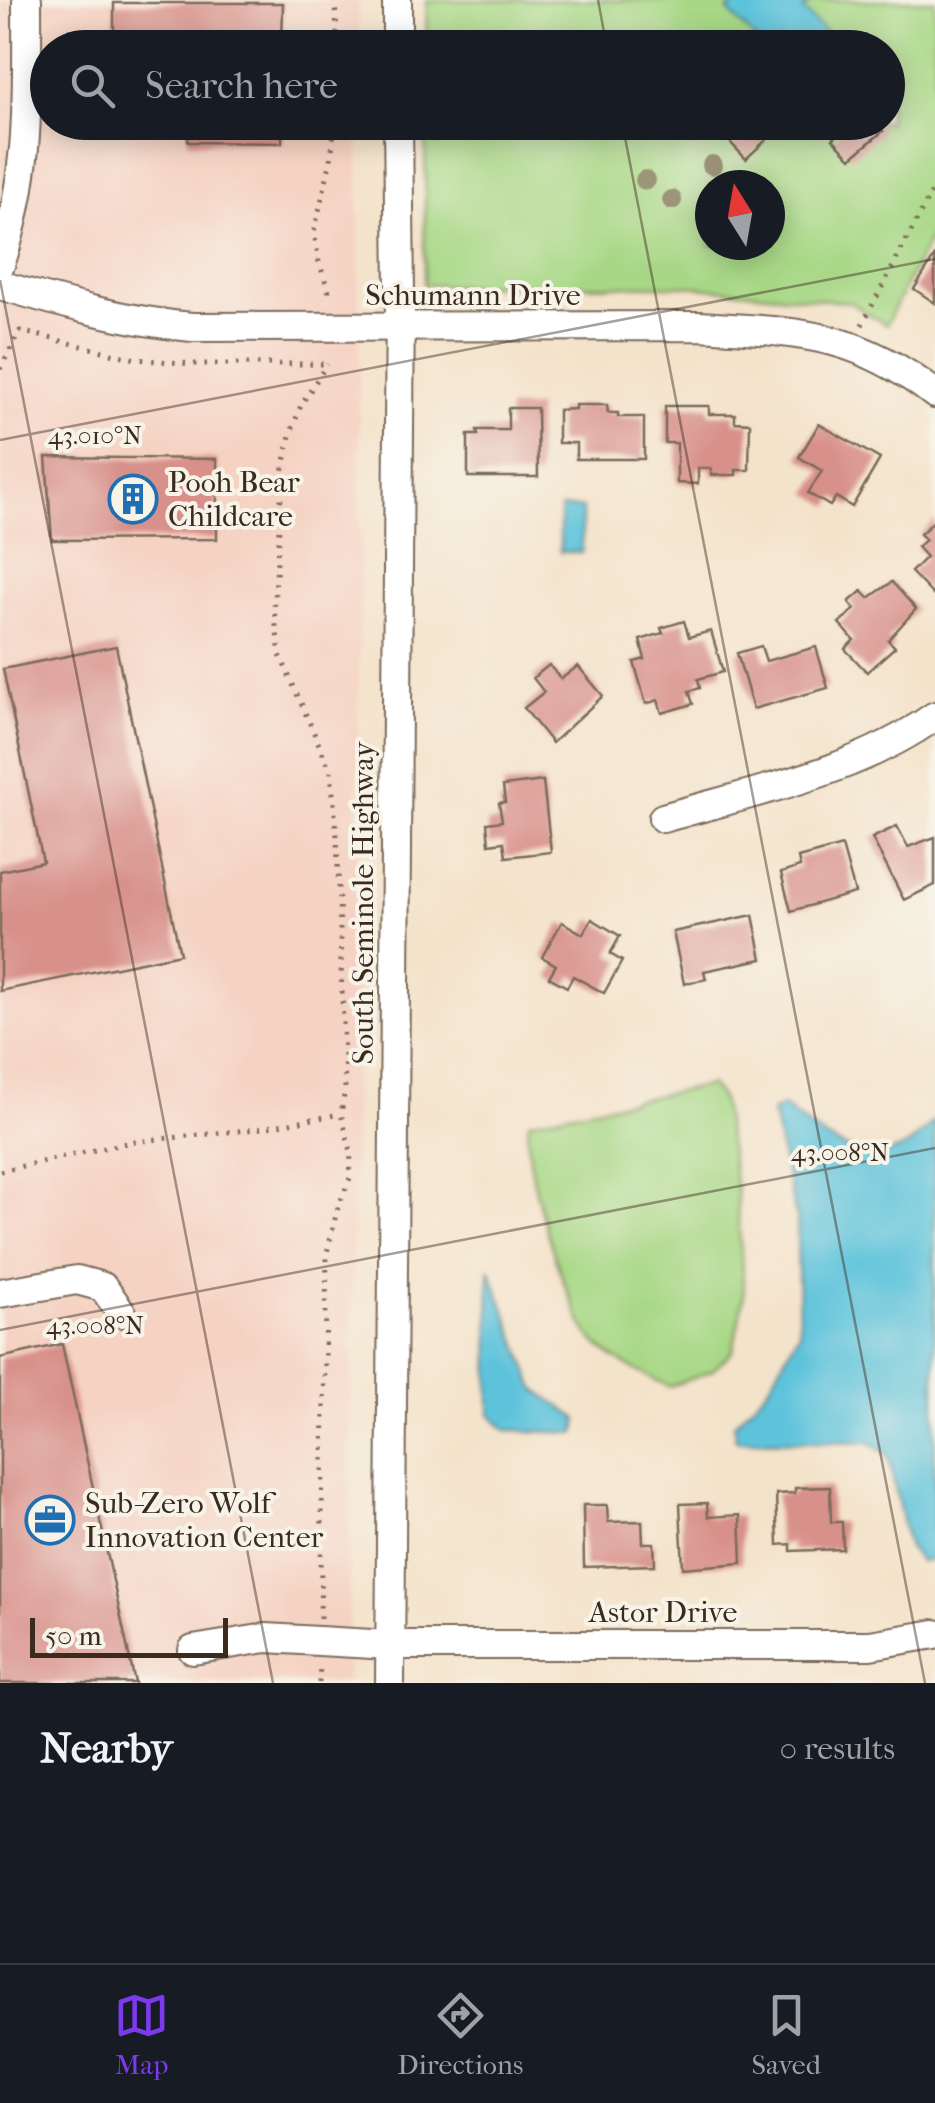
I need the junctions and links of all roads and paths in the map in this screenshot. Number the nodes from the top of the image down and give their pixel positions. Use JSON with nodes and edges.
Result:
{"nodes":[{"id":1,"x":27,"y":0,"type":"edge"},
{"id":2,"x":335,"y":0,"type":"edge"},
{"id":3,"x":396,"y":0,"type":"edge"},
{"id":4,"x":337,"y":30,"type":"edge"},
{"id":5,"x":397,"y":30,"type":"edge"},
{"id":6,"x":333,"y":140,"type":"edge"},
{"id":7,"x":398,"y":140,"type":"edge"},
{"id":8,"x":935,"y":186,"type":"edge"},
{"id":9,"x":0,"y":265,"type":"edge"},
{"id":10,"x":0,"y":284,"type":"edge"},
{"id":11,"x":329,"y":292,"type":"dead end"},
{"id":12,"x":866,"y":317,"type":"dead end"},
{"id":13,"x":399,"y":328,"type":"junction"},
{"id":14,"x":0,"y":370,"type":"edge"},
{"id":15,"x":935,"y":394,"type":"edge"},
{"id":16,"x":935,"y":716,"type":"edge"},
{"id":17,"x":663,"y":818,"type":"dead end"},
{"id":18,"x":341,"y":1114,"type":"junction"},
{"id":19,"x":0,"y":1171,"type":"edge"},
{"id":20,"x":0,"y":1293,"type":"edge"},
{"id":21,"x":122,"y":1313,"type":"dead end"},
{"id":22,"x":320,"y":1639,"type":"junction"},
{"id":23,"x":934,"y":1640,"type":"edge"},
{"id":24,"x":390,"y":1646,"type":"junction"},
{"id":25,"x":193,"y":1650,"type":"dead end"},
{"id":26,"x":319,"y":1683,"type":"edge"},
{"id":27,"x":390,"y":1683,"type":"edge"}],
"edges":[{"from":1,"to":9,"type":"street"},
{"from":2,"to":4,"type":"path"},
{"from":3,"to":5,"type":"street"},
{"from":6,"to":11,"type":"path"},
{"from":7,"to":13,"type":"street","name":"South Seminole Highway"},
{"from":8,"to":12,"type":"path"},
{"from":10,"to":13,"type":"street","name":"Schumann Drive"},
{"from":13,"to":15,"type":"street","name":"Schumann Drive"},
{"from":13,"to":24,"type":"street","name":"South Seminole Highway"},
{"from":14,"to":18,"type":"path"},
{"from":16,"to":17,"type":"street"},
{"from":18,"to":19,"type":"path"},
{"from":18,"to":22,"type":"path"},
{"from":20,"to":21,"type":"street"},
{"from":22,"to":24,"type":"street","name":"Astor Drive"},
{"from":22,"to":25,"type":"street","name":"Astor Drive"},
{"from":22,"to":26,"type":"path"},
{"from":23,"to":24,"type":"street","name":"Astor Drive"},
{"from":24,"to":27,"type":"street","name":"South Seminole Highway"}]}
